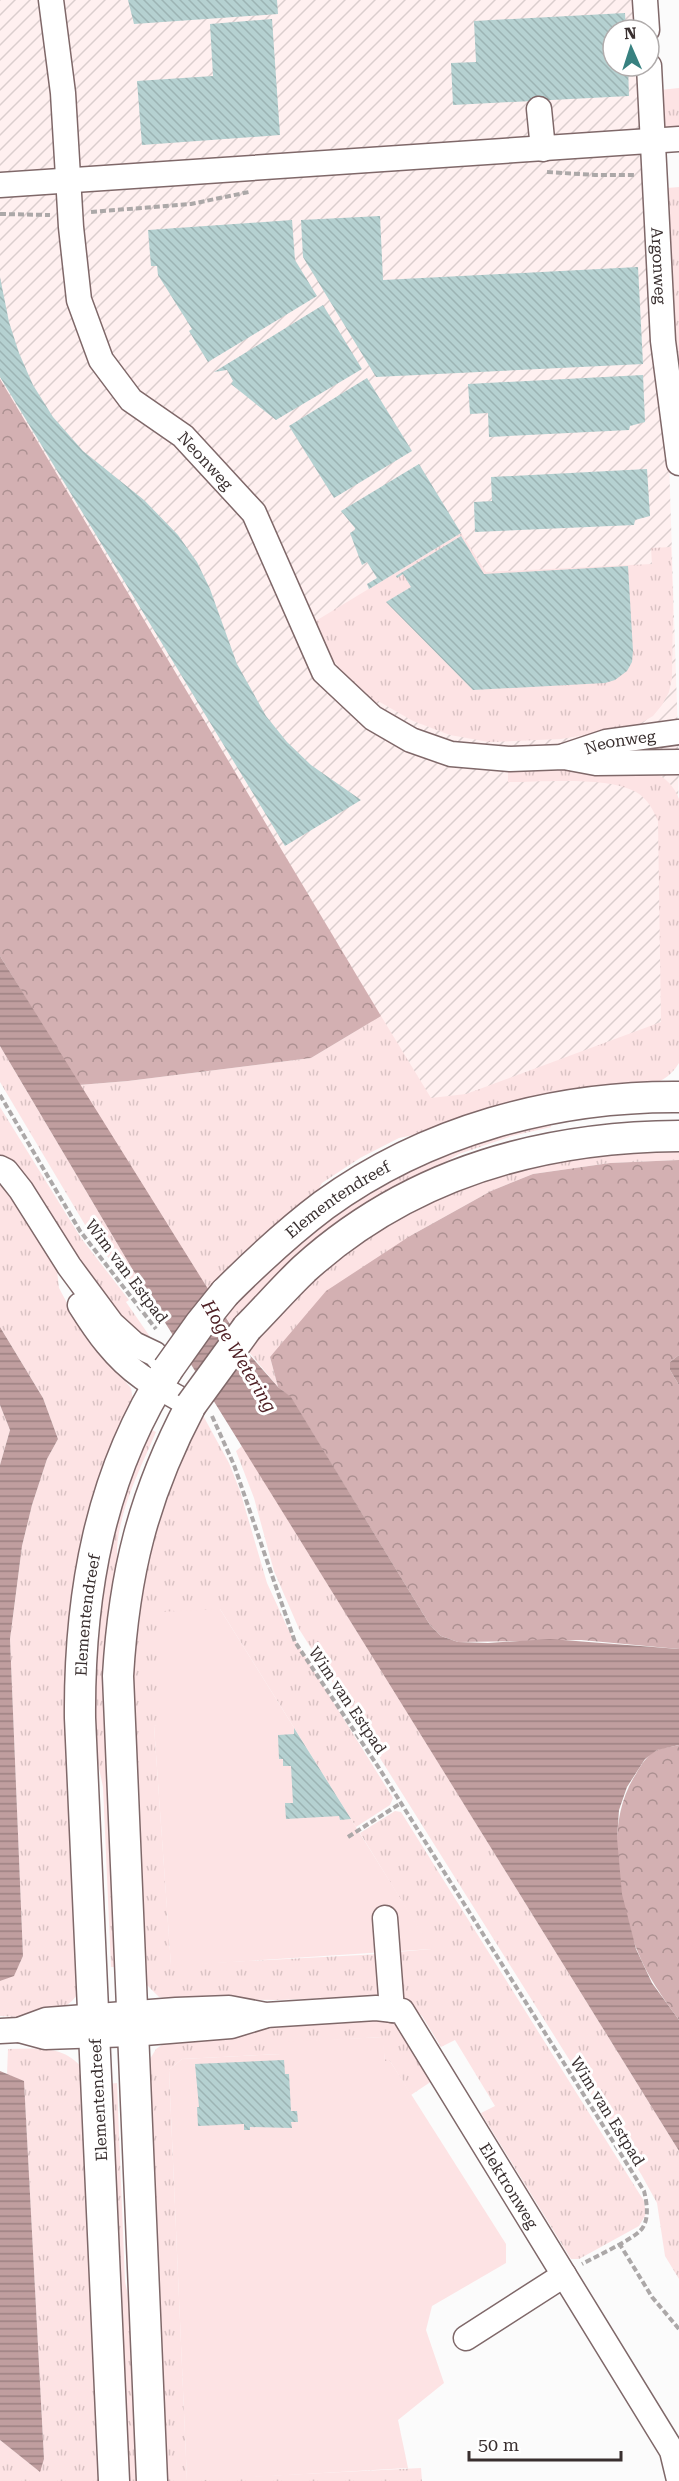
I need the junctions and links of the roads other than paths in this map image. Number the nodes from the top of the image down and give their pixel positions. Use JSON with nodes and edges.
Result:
{"nodes":[{"id":1,"x":51,"y":0,"type":"edge"},
{"id":2,"x":645,"y":0,"type":"edge"},
{"id":3,"x":646,"y":18,"type":"edge"},
{"id":4,"x":650,"y":78,"type":"edge"},
{"id":5,"x":539,"y":109,"type":"dead end"},
{"id":6,"x":679,"y":139,"type":"edge"},
{"id":7,"x":653,"y":141,"type":"junction"},
{"id":8,"x":542,"y":160,"type":"junction"},
{"id":9,"x":70,"y":179,"type":"junction"},
{"id":10,"x":0,"y":185,"type":"edge"},
{"id":11,"x":679,"y":463,"type":"edge"},
{"id":12,"x":679,"y":732,"type":"edge"},
{"id":13,"x":564,"y":757,"type":"junction"},
{"id":14,"x":679,"y":762,"type":"edge"},
{"id":15,"x":679,"y":1097,"type":"edge"},
{"id":16,"x":679,"y":1136,"type":"edge"},
{"id":17,"x":0,"y":1168,"type":"edge"},
{"id":18,"x":163,"y":1377,"type":"junction"},
{"id":19,"x":199,"y":1406,"type":"junction"},
{"id":20,"x":385,"y":1918,"type":"dead end"},
{"id":21,"x":392,"y":2010,"type":"junction"},
{"id":22,"x":131,"y":2024,"type":"junction"},
{"id":23,"x":95,"y":2026,"type":"junction"},
{"id":24,"x":10,"y":2030,"type":"edge"},
{"id":25,"x":564,"y":2275,"type":"junction"},
{"id":26,"x":466,"y":2338,"type":"dead end"},
{"id":27,"x":679,"y":2480,"type":"edge"},
{"id":28,"x":114,"y":2481,"type":"edge"},
{"id":29,"x":152,"y":2481,"type":"edge"}],
"edges":[{"from":1,"to":9,"type":"street","name":"Neonweg"},
{"from":2,"to":3,"type":"street"},
{"from":4,"to":7,"type":"street","name":"Argonweg"},
{"from":5,"to":8,"type":"street"},
{"from":6,"to":7,"type":"street"},
{"from":7,"to":8,"type":"street"},
{"from":7,"to":11,"type":"street","name":"Argonweg"},
{"from":8,"to":9,"type":"street"},
{"from":9,"to":10,"type":"street"},
{"from":9,"to":13,"type":"street","name":"Neonweg"},
{"from":12,"to":13,"type":"street","name":"Neonweg"},
{"from":13,"to":14,"type":"street","name":"Neonweg"},
{"from":15,"to":18,"type":"main road","name":"Elementendreef","bridge":true},
{"from":16,"to":19,"type":"main road","name":"Elementendreef","bridge":true},
{"from":17,"to":18,"type":"street"},
{"from":18,"to":19,"type":"street"},
{"from":18,"to":23,"type":"main road","name":"Elementendreef"},
{"from":19,"to":22,"type":"main road","name":"Elementendreef"},
{"from":20,"to":21,"type":"street"},
{"from":21,"to":22,"type":"street"},
{"from":21,"to":25,"type":"street","name":"Elektronweg"},
{"from":22,"to":23,"type":"street"},
{"from":22,"to":29,"type":"main road","name":"Elementendreef"},
{"from":23,"to":24,"type":"street"},
{"from":23,"to":28,"type":"main road","name":"Elementendreef"},
{"from":25,"to":26,"type":"street"},
{"from":25,"to":27,"type":"street","name":"Elektronweg"}]}
